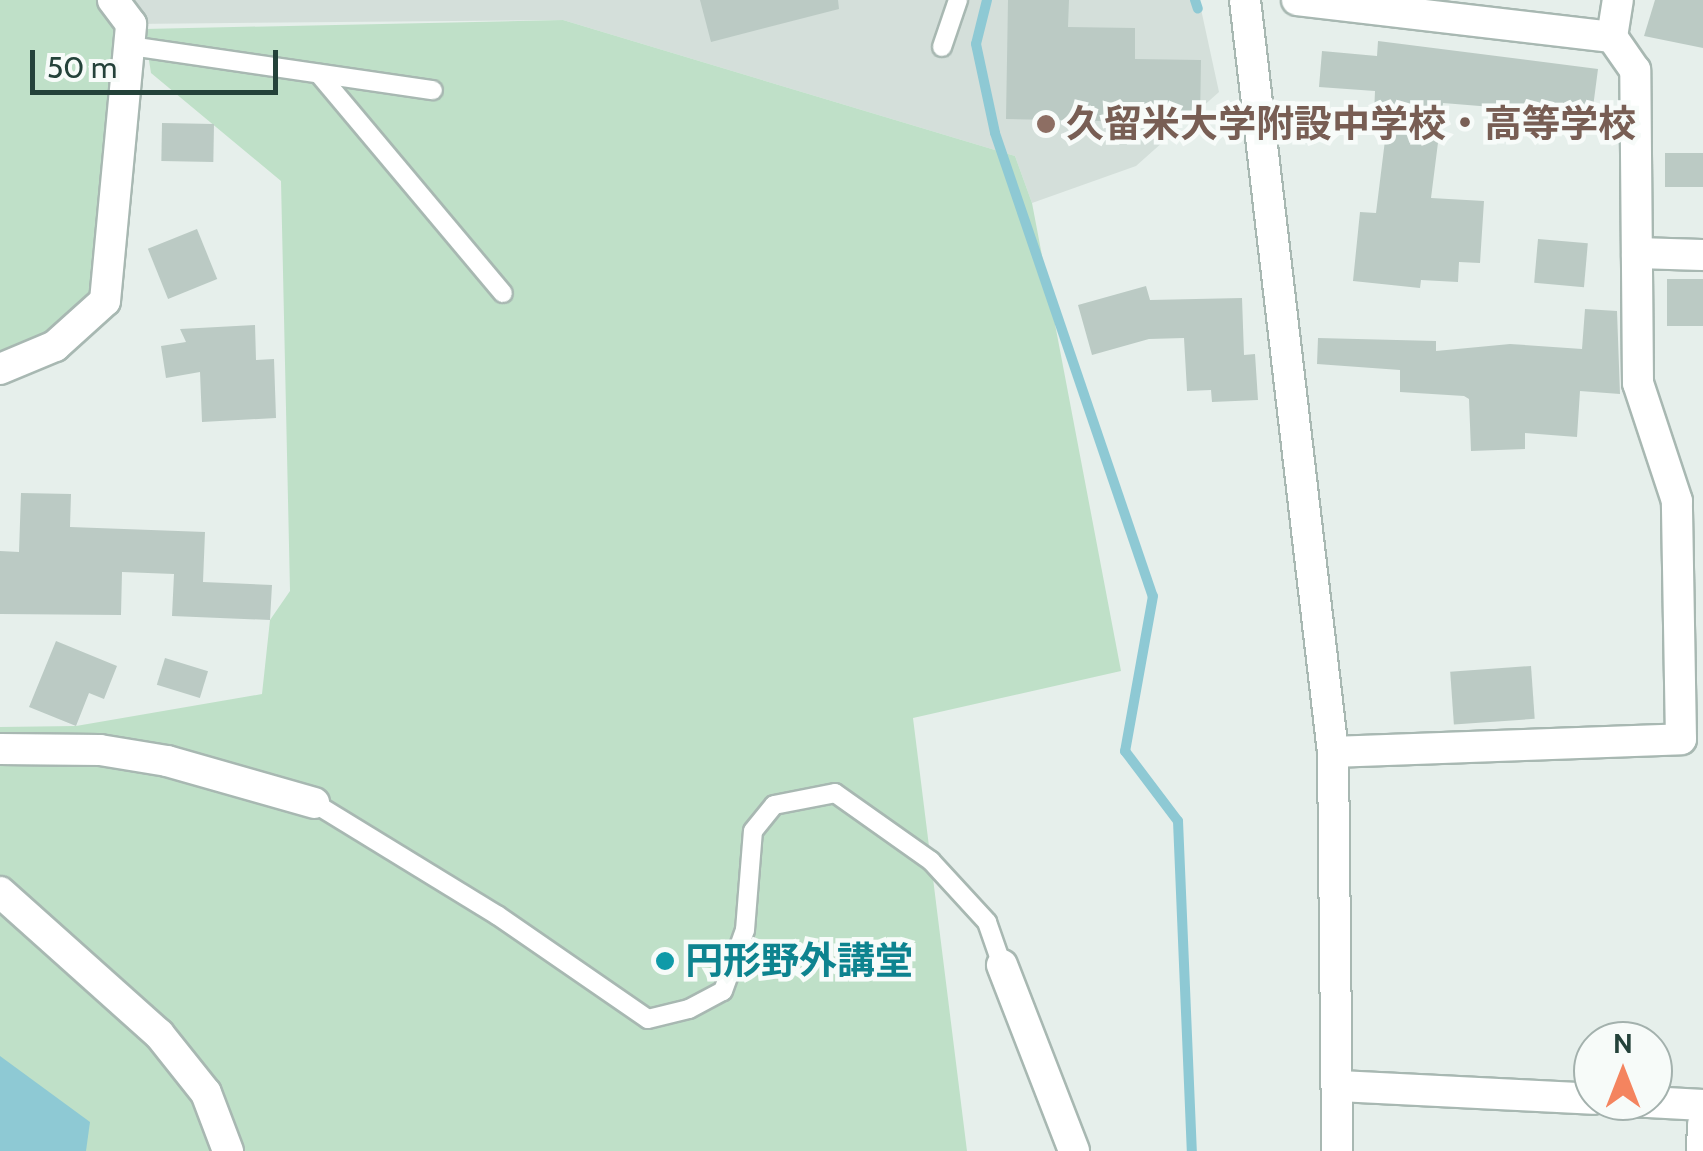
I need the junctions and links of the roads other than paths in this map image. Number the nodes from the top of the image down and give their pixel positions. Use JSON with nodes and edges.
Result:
{"nodes":[{"id":1,"x":113,"y":0,"type":"edge"},
{"id":2,"x":958,"y":0,"type":"edge"},
{"id":3,"x":1245,"y":0,"type":"edge"},
{"id":4,"x":1297,"y":0,"type":"edge"},
{"id":5,"x":1618,"y":0,"type":"edge"},
{"id":6,"x":1612,"y":37,"type":"junction"},
{"id":7,"x":130,"y":46,"type":"junction"},
{"id":8,"x":942,"y":47,"type":"dead end"},
{"id":9,"x":319,"y":74,"type":"junction"},
{"id":10,"x":433,"y":90,"type":"dead end"},
{"id":11,"x":1637,"y":253,"type":"junction"},
{"id":12,"x":1703,"y":255,"type":"edge"},
{"id":13,"x":503,"y":293,"type":"dead end"},
{"id":14,"x":0,"y":369,"type":"edge"},
{"id":15,"x":0,"y":749,"type":"edge"},
{"id":16,"x":1332,"y":752,"type":"junction"},
{"id":17,"x":314,"y":803,"type":"joint"},
{"id":18,"x":0,"y":892,"type":"edge"},
{"id":19,"x":1002,"y":966,"type":"joint"},
{"id":20,"x":1339,"y":1086,"type":"junction"},
{"id":21,"x":1573,"y":1098,"type":"edge"},
{"id":22,"x":1673,"y":1103,"type":"edge"},
{"id":23,"x":1703,"y":1105,"type":"edge"},
{"id":24,"x":1703,"y":1125,"type":"edge"},
{"id":25,"x":228,"y":1151,"type":"edge"},
{"id":26,"x":1074,"y":1151,"type":"edge"},
{"id":27,"x":1336,"y":1151,"type":"edge"},
{"id":28,"x":1702,"y":1151,"type":"edge"}],
"edges":[{"from":1,"to":7,"type":"street"},
{"from":2,"to":8,"type":"lane"},
{"from":3,"to":16,"type":"street"},
{"from":4,"to":6,"type":"street"},
{"from":5,"to":6,"type":"street"},
{"from":6,"to":11,"type":"street"},
{"from":7,"to":9,"type":"lane"},
{"from":7,"to":14,"type":"street"},
{"from":9,"to":10,"type":"lane"},
{"from":9,"to":13,"type":"lane"},
{"from":11,"to":12,"type":"street"},
{"from":11,"to":16,"type":"street"},
{"from":15,"to":17,"type":"street"},
{"from":16,"to":20,"type":"street"},
{"from":17,"to":19,"type":"lane"},
{"from":18,"to":25,"type":"street"},
{"from":19,"to":26,"type":"street"},
{"from":20,"to":21,"type":"street"},
{"from":20,"to":27,"type":"street"},
{"from":22,"to":23,"type":"street"},
{"from":24,"to":28,"type":"street"}]}
